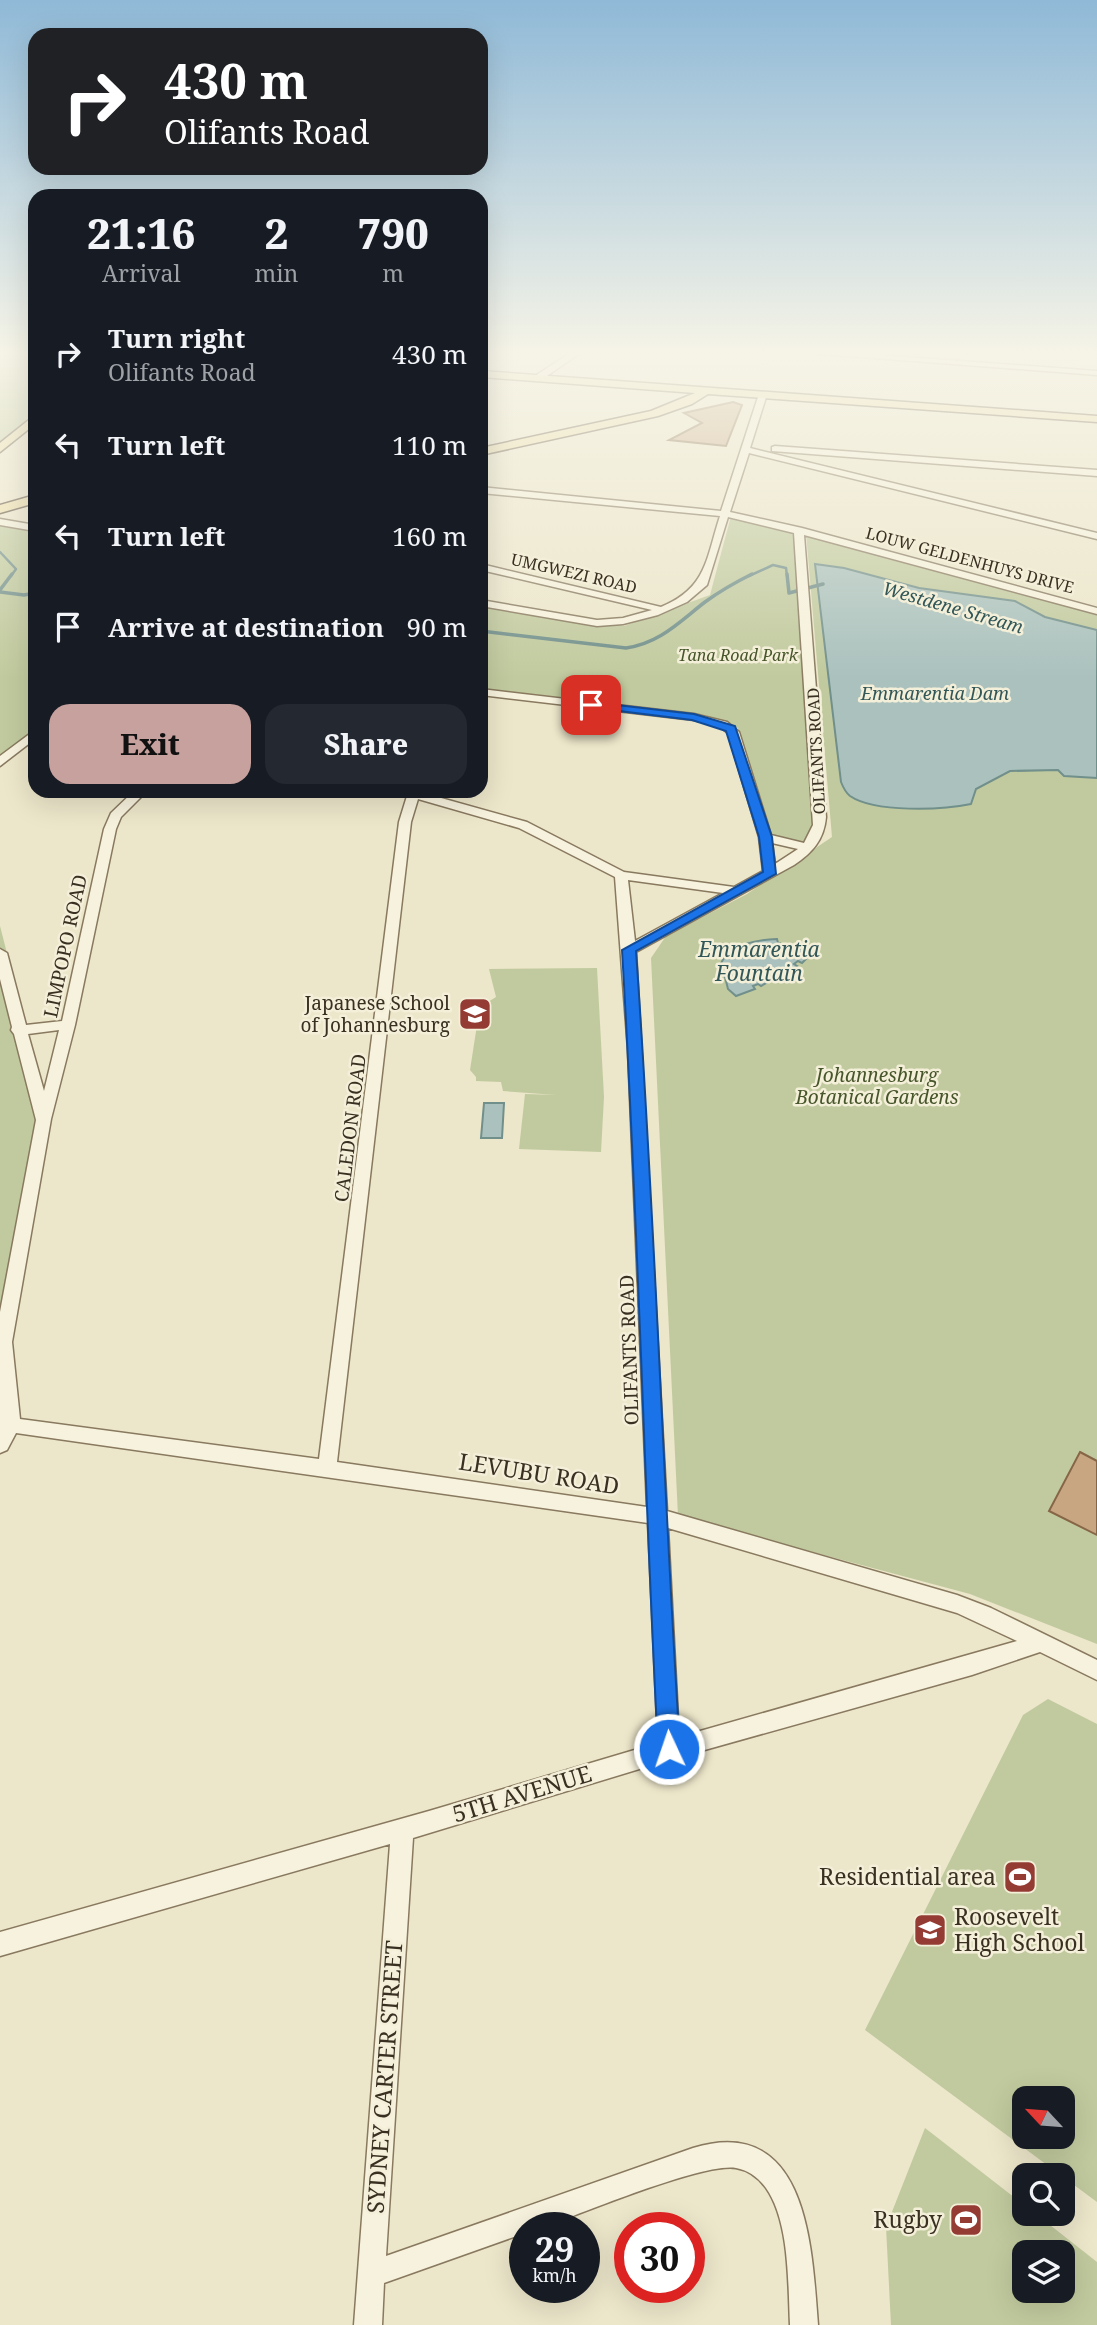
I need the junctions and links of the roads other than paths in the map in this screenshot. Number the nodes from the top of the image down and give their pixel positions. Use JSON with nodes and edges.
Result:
{"nodes":[{"id":1,"x":742,"y":462,"type":"edge"},
{"id":2,"x":796,"y":462,"type":"edge"},
{"id":3,"x":929,"y":462,"type":"edge"},
{"id":4,"x":1097,"y":473,"type":"edge"},
{"id":5,"x":488,"y":491,"type":"edge"},
{"id":6,"x":28,"y":501,"type":"edge"},
{"id":7,"x":0,"y":509,"type":"edge"},
{"id":8,"x":724,"y":514,"type":"junction"},
{"id":9,"x":0,"y":522,"type":"edge"},
{"id":10,"x":28,"y":527,"type":"edge"},
{"id":11,"x":799,"y":530,"type":"junction"},
{"id":12,"x":1097,"y":536,"type":"edge"},
{"id":13,"x":825,"y":538,"type":"junction"},
{"id":14,"x":801,"y":545,"type":"junction"},
{"id":15,"x":488,"y":569,"type":"edge"},
{"id":16,"x":488,"y":604,"type":"edge"},
{"id":17,"x":660,"y":609,"type":"junction"},
{"id":18,"x":1097,"y":611,"type":"edge"},
{"id":19,"x":488,"y":693,"type":"edge"},
{"id":20,"x":28,"y":739,"type":"edge"},
{"id":21,"x":0,"y":762,"type":"edge"},
{"id":22,"x":134,"y":798,"type":"edge"},
{"id":23,"x":407,"y":798,"type":"edge"},
{"id":24,"x":426,"y":798,"type":"edge"},
{"id":25,"x":765,"y":837,"type":"junction"},
{"id":26,"x":808,"y":848,"type":"junction"},
{"id":27,"x":769,"y":874,"type":"junction"},
{"id":28,"x":621,"y":876,"type":"junction"},
{"id":29,"x":737,"y":891,"type":"junction"},
{"id":30,"x":629,"y":950,"type":"junction"},
{"id":31,"x":0,"y":953,"type":"edge"},
{"id":32,"x":68,"y":1025,"type":"junction"},
{"id":33,"x":18,"y":1030,"type":"junction"},
{"id":34,"x":44,"y":1120,"type":"junction"},
{"id":35,"x":11,"y":1425,"type":"junction"},
{"id":36,"x":0,"y":1445,"type":"edge"},
{"id":37,"x":327,"y":1468,"type":"junction"},
{"id":38,"x":656,"y":1516,"type":"junction"},
{"id":39,"x":1042,"y":1642,"type":"junction"},
{"id":40,"x":1097,"y":1670,"type":"edge"},
{"id":41,"x":669,"y":1749,"type":"junction"},
{"id":42,"x":402,"y":1830,"type":"junction"},
{"id":43,"x":0,"y":1944,"type":"edge"},
{"id":44,"x":372,"y":2274,"type":"junction"},
{"id":45,"x":368,"y":2325,"type":"edge"},
{"id":46,"x":804,"y":2325,"type":"edge"}],
"edges":[{"from":1,"to":8,"type":"street"},
{"from":2,"to":12,"type":"street"},
{"from":3,"to":4,"type":"street"},
{"from":5,"to":8,"type":"street","name":"LOUW GELDENHUYS DRIVE"},
{"from":6,"to":7,"type":"main road"},
{"from":8,"to":11,"type":"street","name":"LOUW GELDENHUYS DRIVE"},
{"from":8,"to":17,"type":"street"},
{"from":9,"to":10,"type":"street"},
{"from":11,"to":13,"type":"street","name":"LOUW GELDENHUYS DRIVE"},
{"from":11,"to":14,"type":"street","name":"OLIFANTS ROAD"},
{"from":13,"to":14,"type":"street"},
{"from":13,"to":18,"type":"street","name":"LOUW GELDENHUYS DRIVE"},
{"from":14,"to":26,"type":"street","name":"OLIFANTS ROAD"},
{"from":15,"to":17,"type":"street","name":"UMGWEZI ROAD"},
{"from":16,"to":17,"type":"street"},
{"from":19,"to":25,"type":"street"},
{"from":20,"to":21,"type":"street"},
{"from":22,"to":32,"type":"street","name":"LIMPOPO ROAD"},
{"from":23,"to":37,"type":"street","name":"CALEDON ROAD"},
{"from":24,"to":28,"type":"street"},
{"from":25,"to":26,"type":"street"},
{"from":25,"to":27,"type":"street"},
{"from":26,"to":27,"type":"street"},
{"from":27,"to":29,"type":"street"},
{"from":28,"to":29,"type":"street"},
{"from":28,"to":30,"type":"street","name":"OLIFANTS ROAD"},
{"from":29,"to":30,"type":"street"},
{"from":30,"to":38,"type":"street","name":"OLIFANTS ROAD"},
{"from":31,"to":33,"type":"street"},
{"from":32,"to":33,"type":"street"},
{"from":32,"to":34,"type":"street","name":"LIMPOPO ROAD"},
{"from":33,"to":34,"type":"street"},
{"from":34,"to":35,"type":"street","name":"LIMPOPO ROAD"},
{"from":35,"to":36,"type":"street"},
{"from":35,"to":37,"type":"street","name":"LEVUBU ROAD"},
{"from":37,"to":38,"type":"street","name":"LEVUBU ROAD"},
{"from":38,"to":39,"type":"street","name":"LEVUBU ROAD"},
{"from":38,"to":41,"type":"street","name":"OLIFANTS ROAD"},
{"from":39,"to":40,"type":"street","name":"LEVUBU ROAD"},
{"from":39,"to":41,"type":"street","name":"5TH AVENUE"},
{"from":41,"to":42,"type":"street","name":"5TH AVENUE"},
{"from":42,"to":43,"type":"street","name":"5TH AVENUE"},
{"from":42,"to":44,"type":"street","name":"SYDNEY CARTER STREET"},
{"from":44,"to":45,"type":"street","name":"SYDNEY CARTER STREET"},
{"from":44,"to":46,"type":"street"}]}
